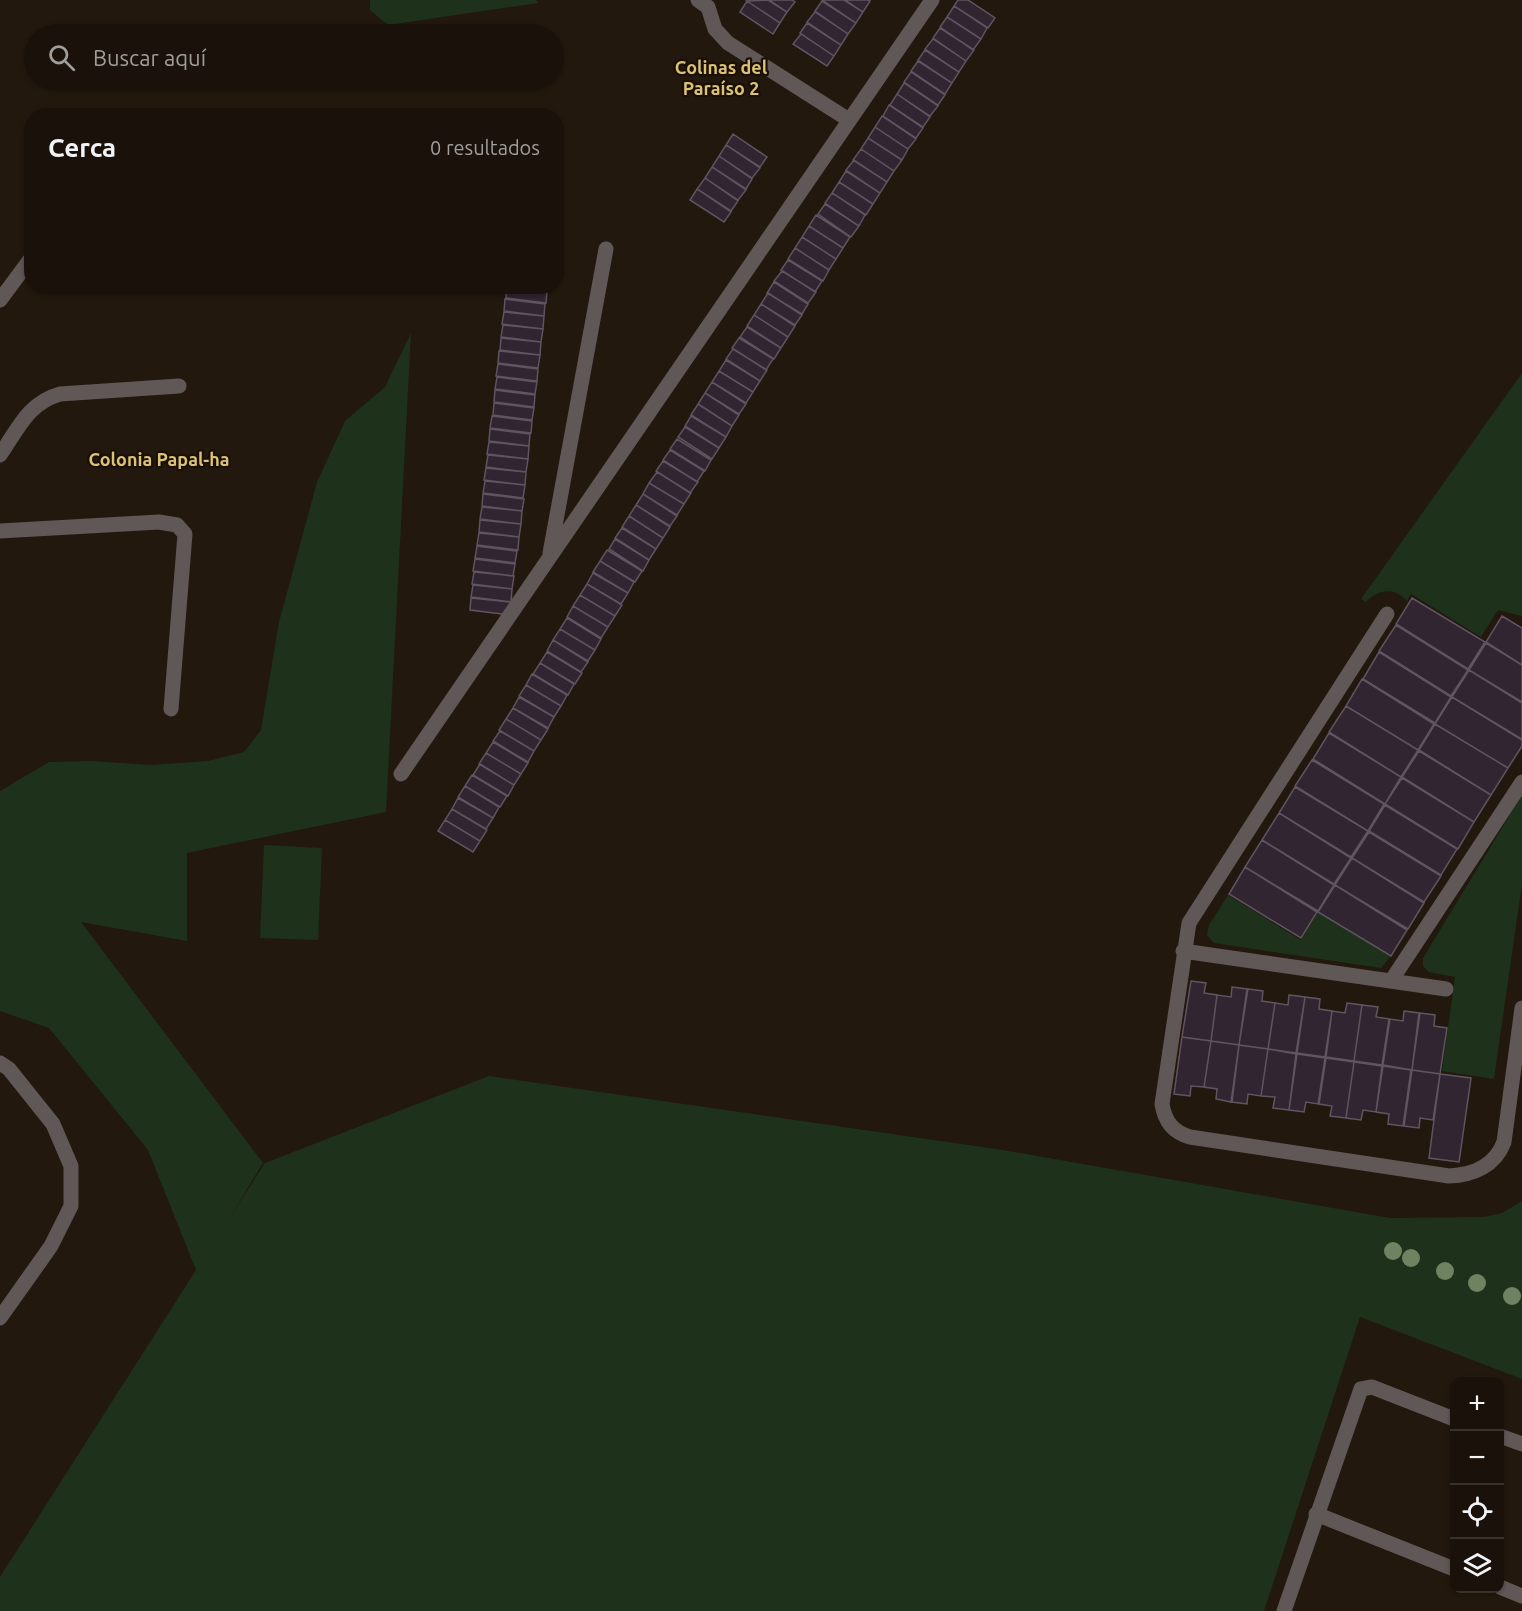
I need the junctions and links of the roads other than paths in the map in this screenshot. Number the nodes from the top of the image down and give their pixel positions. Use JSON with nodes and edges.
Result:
{"nodes":[{"id":1,"x":932,"y":0,"type":"edge"},
{"id":2,"x":706,"y":2,"type":"edge"},
{"id":3,"x":849,"y":120,"type":"junction"},
{"id":4,"x":606,"y":249,"type":"dead end"},
{"id":5,"x":24,"y":268,"type":"edge"},
{"id":6,"x":0,"y":300,"type":"edge"},
{"id":7,"x":178,"y":386,"type":"dead end"},
{"id":8,"x":0,"y":454,"type":"edge"},
{"id":9,"x":0,"y":531,"type":"edge"},
{"id":10,"x":549,"y":558,"type":"junction"},
{"id":11,"x":1387,"y":614,"type":"dead end"},
{"id":12,"x":171,"y":709,"type":"dead end"},
{"id":13,"x":401,"y":774,"type":"dead end"},
{"id":14,"x":1522,"y":782,"type":"edge"},
{"id":15,"x":1183,"y":951,"type":"junction"},
{"id":16,"x":1390,"y":981,"type":"junction"},
{"id":17,"x":1446,"y":989,"type":"dead end"},
{"id":18,"x":1522,"y":1008,"type":"edge"},
{"id":19,"x":0,"y":1063,"type":"edge"},
{"id":20,"x":1515,"y":1112,"type":"edge"},
{"id":21,"x":0,"y":1318,"type":"edge"},
{"id":22,"x":1450,"y":1417,"type":"edge"},
{"id":23,"x":1504,"y":1437,"type":"edge"},
{"id":24,"x":1522,"y":1444,"type":"edge"},
{"id":25,"x":1316,"y":1514,"type":"junction"},
{"id":26,"x":1450,"y":1567,"type":"edge"},
{"id":27,"x":1504,"y":1589,"type":"edge"},
{"id":28,"x":1522,"y":1596,"type":"edge"},
{"id":29,"x":1284,"y":1611,"type":"edge"}],
"edges":[{"from":1,"to":3,"type":"street"},
{"from":2,"to":3,"type":"street"},
{"from":3,"to":10,"type":"street"},
{"from":4,"to":10,"type":"street"},
{"from":5,"to":6,"type":"street"},
{"from":7,"to":8,"type":"street"},
{"from":9,"to":12,"type":"street"},
{"from":10,"to":13,"type":"street"},
{"from":11,"to":15,"type":"street"},
{"from":14,"to":16,"type":"street"},
{"from":15,"to":16,"type":"street"},
{"from":15,"to":20,"type":"street"},
{"from":16,"to":17,"type":"street"},
{"from":18,"to":20,"type":"street"},
{"from":19,"to":21,"type":"street"},
{"from":22,"to":25,"type":"street"},
{"from":23,"to":24,"type":"street"},
{"from":25,"to":26,"type":"street"},
{"from":25,"to":29,"type":"street"},
{"from":27,"to":28,"type":"street"}]}
